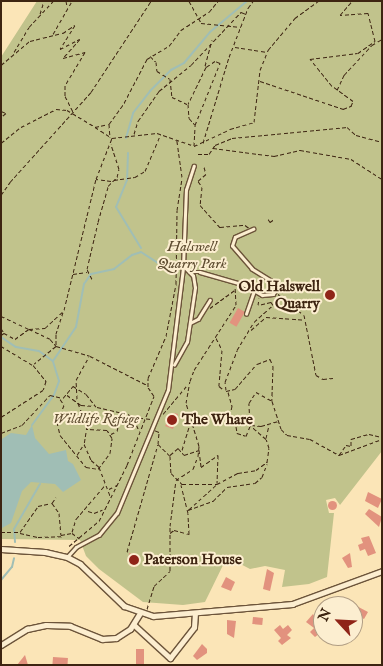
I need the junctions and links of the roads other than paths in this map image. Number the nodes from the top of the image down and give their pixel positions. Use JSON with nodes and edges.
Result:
{"nodes":[{"id":1,"x":194,"y":166,"type":"dead end"},
{"id":2,"x":253,"y":229,"type":"dead end"},
{"id":3,"x":184,"y":267,"type":"junction"},
{"id":4,"x":189,"y":272,"type":"junction"},
{"id":5,"x":254,"y":291,"type":"junction"},
{"id":6,"x":210,"y":300,"type":"dead end"},
{"id":7,"x":246,"y":314,"type":"dead end"},
{"id":8,"x":190,"y":323,"type":"junction"},
{"id":9,"x":172,"y":366,"type":"junction"},
{"id":10,"x":1,"y":550,"type":"edge"},
{"id":11,"x":67,"y":557,"type":"junction"},
{"id":12,"x":382,"y":571,"type":"edge"},
{"id":13,"x":142,"y":614,"type":"junction"},
{"id":14,"x":195,"y":614,"type":"junction"},
{"id":15,"x":134,"y":625,"type":"junction"},
{"id":16,"x":1,"y":645,"type":"edge"},
{"id":17,"x":170,"y":658,"type":"junction"},
{"id":18,"x":170,"y":665,"type":"edge"}],
"edges":[{"from":1,"to":3,"type":"lane"},
{"from":2,"to":5,"type":"lane"},
{"from":3,"to":4,"type":"lane"},
{"from":3,"to":9,"type":"lane"},
{"from":4,"to":5,"type":"lane"},
{"from":4,"to":8,"type":"lane"},
{"from":5,"to":7,"type":"lane"},
{"from":6,"to":8,"type":"lane"},
{"from":8,"to":9,"type":"lane"},
{"from":9,"to":11,"type":"lane"},
{"from":10,"to":11,"type":"street"},
{"from":11,"to":13,"type":"street"},
{"from":12,"to":14,"type":"street"},
{"from":13,"to":14,"type":"street"},
{"from":13,"to":15,"type":"street"},
{"from":14,"to":17,"type":"street"},
{"from":15,"to":16,"type":"street"},
{"from":15,"to":17,"type":"street"},
{"from":17,"to":18,"type":"street"}]}
